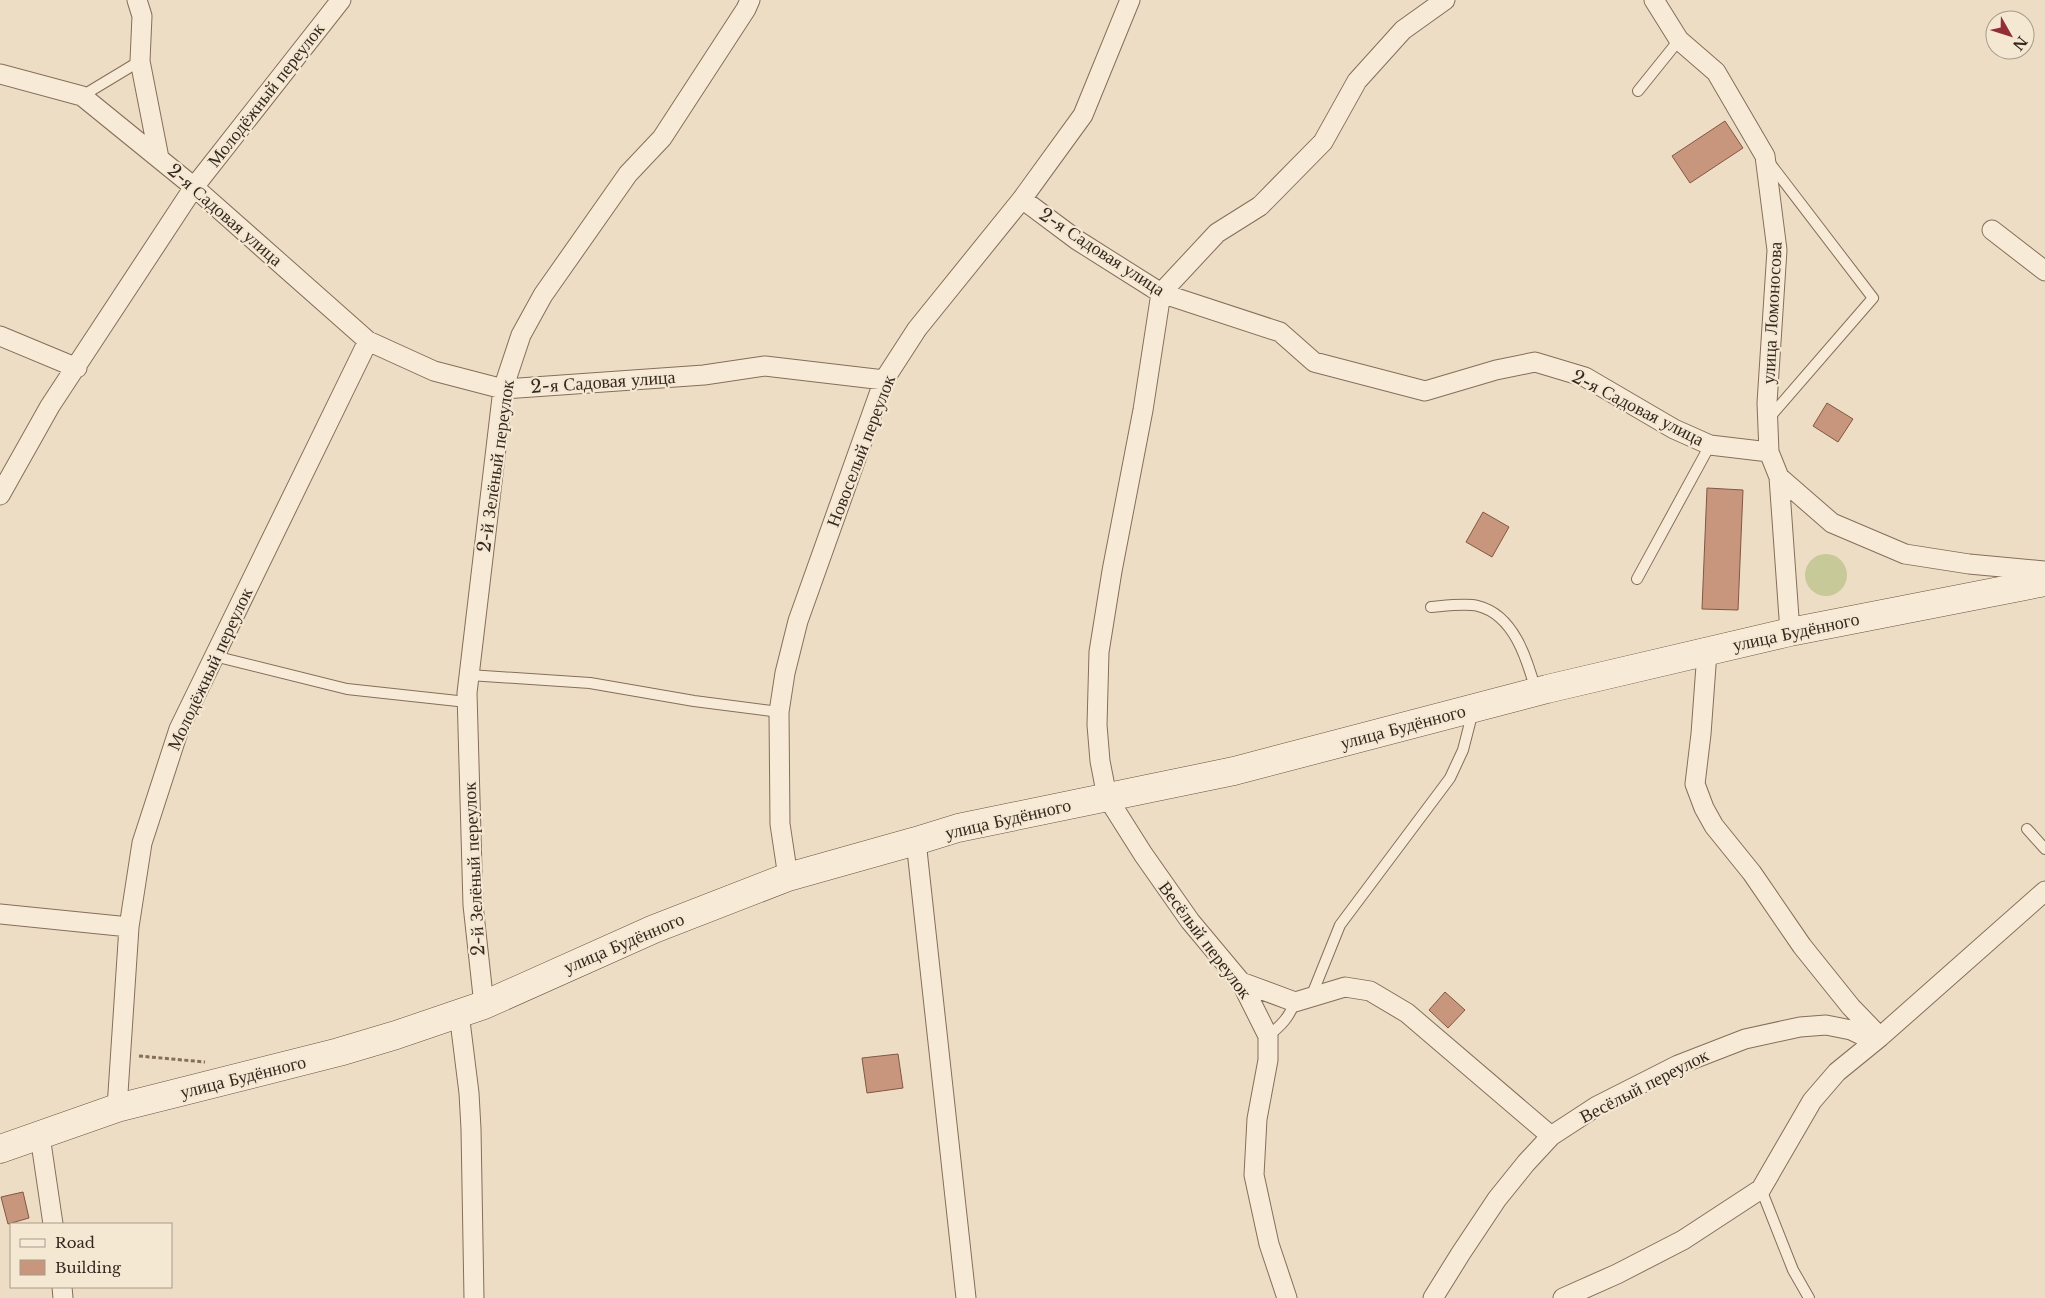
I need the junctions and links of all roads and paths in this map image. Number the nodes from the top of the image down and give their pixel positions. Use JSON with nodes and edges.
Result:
{"nodes":[{"id":1,"x":137,"y":0,"type":"edge"},
{"id":2,"x":341,"y":0,"type":"edge"},
{"id":3,"x":750,"y":0,"type":"edge"},
{"id":4,"x":1130,"y":0,"type":"edge"},
{"id":5,"x":1445,"y":0,"type":"edge"},
{"id":6,"x":1654,"y":0,"type":"edge"},
{"id":7,"x":1679,"y":40,"type":"junction"},
{"id":8,"x":140,"y":61,"type":"junction"},
{"id":9,"x":0,"y":74,"type":"edge"},
{"id":10,"x":1638,"y":91,"type":"dead end"},
{"id":11,"x":82,"y":96,"type":"junction"},
{"id":12,"x":1764,"y":156,"type":"junction"},
{"id":13,"x":159,"y":158,"type":"junction"},
{"id":14,"x":194,"y":187,"type":"junction"},
{"id":15,"x":1022,"y":199,"type":"junction"},
{"id":16,"x":1992,"y":230,"type":"dead end"},
{"id":17,"x":2045,"y":271,"type":"edge"},
{"id":18,"x":1160,"y":293,"type":"junction"},
{"id":19,"x":0,"y":336,"type":"edge"},
{"id":20,"x":368,"y":341,"type":"junction"},
{"id":21,"x":77,"y":368,"type":"junction"},
{"id":22,"x":884,"y":380,"type":"junction"},
{"id":23,"x":503,"y":389,"type":"junction"},
{"id":24,"x":1768,"y":419,"type":"junction"},
{"id":25,"x":1710,"y":445,"type":"junction"},
{"id":26,"x":1770,"y":452,"type":"junction"},
{"id":27,"x":1779,"y":477,"type":"junction"},
{"id":28,"x":0,"y":495,"type":"edge"},
{"id":29,"x":2045,"y":571,"type":"edge"},
{"id":30,"x":1636,"y":579,"type":"dead end"},
{"id":31,"x":2045,"y":582,"type":"edge"},
{"id":32,"x":1432,"y":607,"type":"dead end"},
{"id":33,"x":1790,"y":632,"type":"junction"},
{"id":34,"x":1707,"y":652,"type":"junction"},
{"id":35,"x":214,"y":656,"type":"junction"},
{"id":36,"x":469,"y":675,"type":"junction"},
{"id":37,"x":1536,"y":692,"type":"junction"},
{"id":38,"x":466,"y":702,"type":"junction"},
{"id":39,"x":1474,"y":708,"type":"junction"},
{"id":40,"x":779,"y":712,"type":"junction"},
{"id":41,"x":1108,"y":797,"type":"junction"},
{"id":42,"x":2028,"y":830,"type":"dead end"},
{"id":43,"x":916,"y":841,"type":"junction"},
{"id":44,"x":2045,"y":850,"type":"edge"},
{"id":45,"x":788,"y":877,"type":"junction"},
{"id":46,"x":2045,"y":891,"type":"edge"},
{"id":47,"x":0,"y":914,"type":"edge"},
{"id":48,"x":129,"y":928,"type":"junction"},
{"id":49,"x":1241,"y":982,"type":"junction"},
{"id":50,"x":1303,"y":999,"type":"junction"},
{"id":51,"x":484,"y":1005,"type":"junction"},
{"id":52,"x":459,"y":1013,"type":"junction"},
{"id":53,"x":1268,"y":1036,"type":"junction"},
{"id":54,"x":1877,"y":1039,"type":"junction"},
{"id":55,"x":121,"y":1054,"type":"junction"},
{"id":56,"x":209,"y":1062,"type":"dead end"},
{"id":57,"x":117,"y":1108,"type":"junction"},
{"id":58,"x":40,"y":1136,"type":"junction"},
{"id":59,"x":1550,"y":1136,"type":"junction"},
{"id":60,"x":0,"y":1149,"type":"edge"},
{"id":61,"x":1760,"y":1188,"type":"junction"},
{"id":62,"x":53,"y":1223,"type":"edge"},
{"id":63,"x":474,"y":1298,"type":"edge"},
{"id":64,"x":966,"y":1298,"type":"edge"},
{"id":65,"x":1287,"y":1298,"type":"edge"},
{"id":66,"x":1433,"y":1298,"type":"edge"},
{"id":67,"x":1563,"y":1298,"type":"edge"},
{"id":68,"x":1809,"y":1298,"type":"edge"}],
"edges":[{"from":1,"to":8,"type":"street","name":"2-я Садовая улица"},
{"from":2,"to":14,"type":"street","name":"Молодёжный переулок"},
{"from":3,"to":23,"type":"street","name":"2-й Зелёный переулок"},
{"from":4,"to":15,"type":"street","name":"Новоселый переулок"},
{"from":5,"to":18,"type":"street"},
{"from":6,"to":7,"type":"street","name":"улица Ломоносова"},
{"from":7,"to":10,"type":"lane"},
{"from":7,"to":12,"type":"street","name":"улица Ломоносова"},
{"from":8,"to":11,"type":"lane"},
{"from":8,"to":13,"type":"street","name":"2-я Садовая улица"},
{"from":9,"to":11,"type":"street","name":"2-я Садовая улица"},
{"from":11,"to":13,"type":"street","name":"2-я Садовая улица"},
{"from":12,"to":24,"type":"street","name":"улица Ломоносова"},
{"from":12,"to":24,"type":"lane"},
{"from":13,"to":14,"type":"street","name":"2-я Садовая улица"},
{"from":14,"to":20,"type":"street","name":"2-я Садовая улица"},
{"from":14,"to":21,"type":"street","name":"Молодёжный переулок"},
{"from":15,"to":18,"type":"street","name":"2-я Садовая улица"},
{"from":15,"to":22,"type":"street","name":"Новоселый переулок"},
{"from":16,"to":17,"type":"street"},
{"from":18,"to":25,"type":"street","name":"2-я Садовая улица"},
{"from":18,"to":41,"type":"street","name":"Весёлый переулок"},
{"from":19,"to":21,"type":"street"},
{"from":20,"to":23,"type":"street","name":"2-я Садовая улица"},
{"from":20,"to":35,"type":"street","name":"Молодёжный переулок"},
{"from":21,"to":28,"type":"street","name":"Молодёжный переулок"},
{"from":22,"to":23,"type":"street","name":"2-я Садовая улица"},
{"from":22,"to":40,"type":"street","name":"Новоселый переулок"},
{"from":23,"to":36,"type":"street","name":"2-й Зелёный переулок"},
{"from":24,"to":26,"type":"street","name":"улица Ломоносова"},
{"from":25,"to":26,"type":"street","name":"2-я Садовая улица"},
{"from":25,"to":30,"type":"lane"},
{"from":26,"to":27,"type":"street","name":"улица Ломоносова"},
{"from":27,"to":29,"type":"street"},
{"from":27,"to":33,"type":"street","name":"улица Ломоносова"},
{"from":31,"to":33,"type":"main road","name":"улица Будённого"},
{"from":32,"to":37,"type":"lane"},
{"from":33,"to":34,"type":"main road","name":"улица Будённого"},
{"from":34,"to":37,"type":"main road","name":"улица Будённого"},
{"from":34,"to":54,"type":"street"},
{"from":35,"to":38,"type":"lane"},
{"from":35,"to":48,"type":"street","name":"Молодёжный переулок"},
{"from":36,"to":38,"type":"street","name":"2-й Зелёный переулок"},
{"from":36,"to":40,"type":"lane"},
{"from":37,"to":39,"type":"main road","name":"улица Будённого"},
{"from":38,"to":51,"type":"street","name":"2-й Зелёный переулок"},
{"from":39,"to":41,"type":"main road","name":"улица Будённого"},
{"from":39,"to":50,"type":"lane"},
{"from":40,"to":45,"type":"street","name":"Новоселый переулок"},
{"from":41,"to":43,"type":"main road","name":"улица Будённого"},
{"from":41,"to":49,"type":"street","name":"Весёлый переулок"},
{"from":42,"to":44,"type":"lane"},
{"from":43,"to":45,"type":"main road","name":"улица Будённого"},
{"from":43,"to":64,"type":"street"},
{"from":45,"to":51,"type":"main road","name":"улица Будённого"},
{"from":46,"to":54,"type":"street"},
{"from":47,"to":48,"type":"street"},
{"from":48,"to":55,"type":"street","name":"Молодёжный переулок"},
{"from":49,"to":50,"type":"street"},
{"from":49,"to":53,"type":"street","name":"Весёлый переулок"},
{"from":50,"to":53,"type":"lane"},
{"from":50,"to":59,"type":"street"},
{"from":51,"to":52,"type":"main road","name":"улица Будённого"},
{"from":52,"to":57,"type":"main road","name":"улица Будённого"},
{"from":52,"to":63,"type":"street"},
{"from":53,"to":65,"type":"street","name":"Весёлый переулок"},
{"from":54,"to":59,"type":"street","name":"Весёлый переулок"},
{"from":54,"to":61,"type":"street"},
{"from":55,"to":56,"type":"path"},
{"from":55,"to":57,"type":"street","name":"Молодёжный переулок"},
{"from":57,"to":58,"type":"main road","name":"улица Будённого"},
{"from":58,"to":60,"type":"main road","name":"улица Будённого"},
{"from":58,"to":62,"type":"street"},
{"from":59,"to":66,"type":"street","name":"Весёлый переулок"},
{"from":61,"to":67,"type":"street"},
{"from":61,"to":68,"type":"lane"}]}
